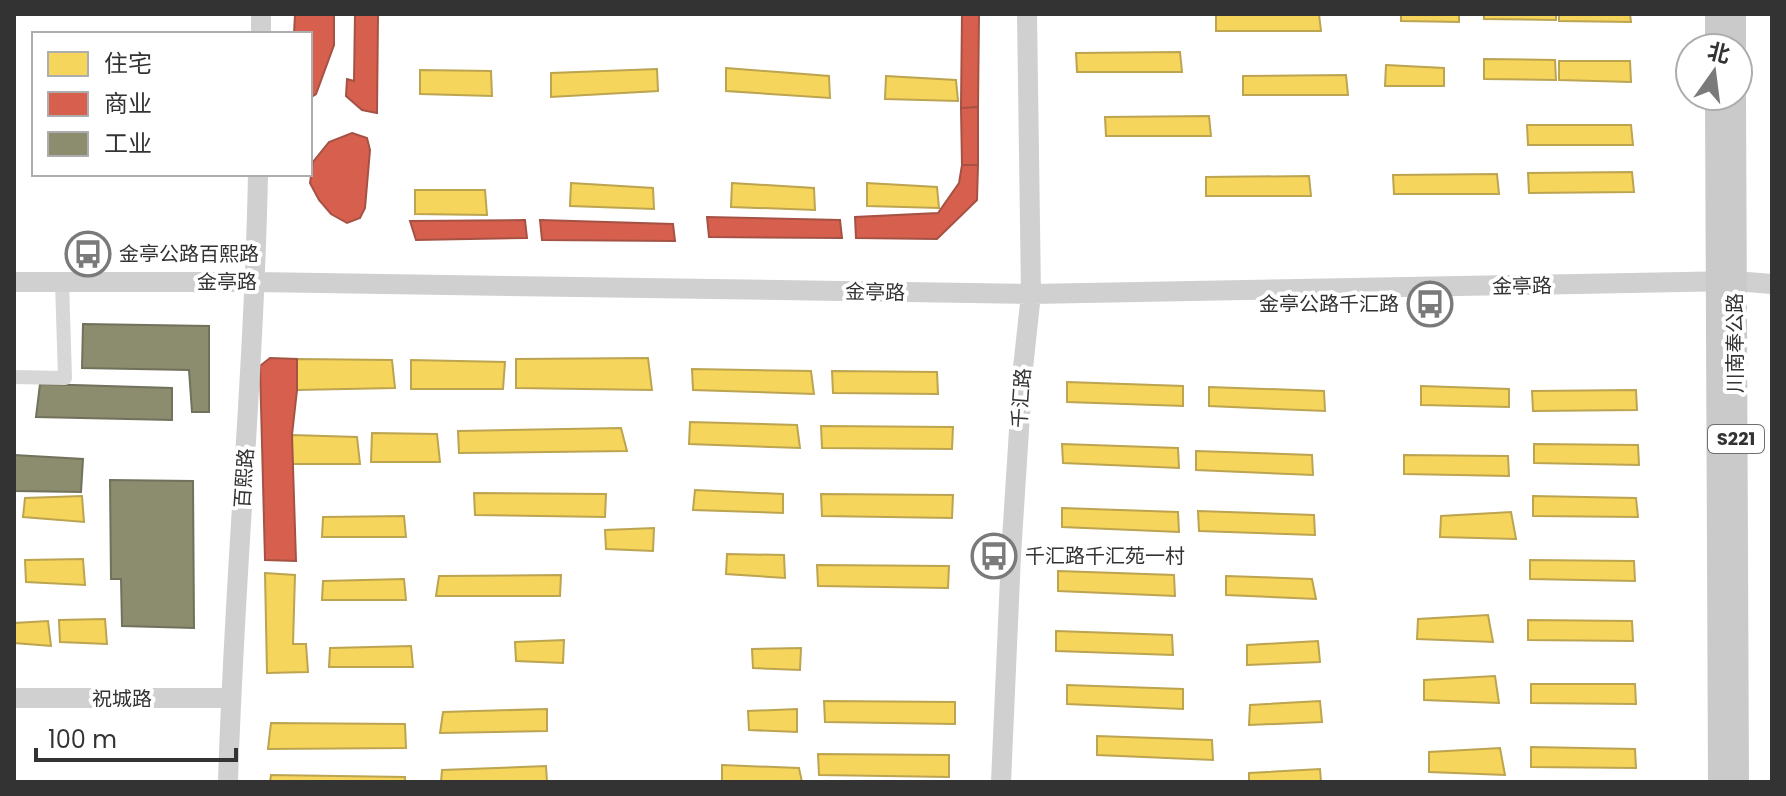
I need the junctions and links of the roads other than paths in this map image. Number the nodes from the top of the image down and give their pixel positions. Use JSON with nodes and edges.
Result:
{"nodes":[{"id":1,"x":1027,"y":14,"type":"edge"},
{"id":2,"x":1717,"y":112,"type":"edge"},
{"id":3,"x":1734,"y":112,"type":"edge"},
{"id":4,"x":258,"y":176,"type":"edge"},
{"id":5,"x":14,"y":282,"type":"edge"},
{"id":6,"x":62,"y":282,"type":"junction"},
{"id":7,"x":256,"y":282,"type":"junction"},
{"id":8,"x":1726,"y":282,"type":"junction"},
{"id":9,"x":1772,"y":284,"type":"edge"},
{"id":10,"x":1031,"y":294,"type":"junction"},
{"id":11,"x":14,"y":377,"type":"edge"},
{"id":12,"x":14,"y":698,"type":"edge"},
{"id":13,"x":231,"y":698,"type":"junction"},
{"id":14,"x":228,"y":782,"type":"edge"},
{"id":15,"x":1001,"y":782,"type":"edge"},
{"id":16,"x":1719,"y":782,"type":"edge"},
{"id":17,"x":1738,"y":782,"type":"edge"}],
"edges":[{"from":1,"to":10,"type":"main road","name":"千汇路"},
{"from":2,"to":8,"type":"main road","name":"川南奉公路","number":"S221"},
{"from":3,"to":8,"type":"main road","name":"川南奉公路","number":"S221"},
{"from":4,"to":7,"type":"main road","name":"百熙路"},
{"from":5,"to":6,"type":"main road","name":"金亭路"},
{"from":6,"to":7,"type":"main road","name":"金亭路"},
{"from":6,"to":11,"type":"street"},
{"from":7,"to":10,"type":"main road","name":"金亭路"},
{"from":7,"to":13,"type":"main road","name":"百熙路"},
{"from":8,"to":9,"type":"main road","name":"金亭路"},
{"from":8,"to":10,"type":"main road","name":"金亭路"},
{"from":8,"to":16,"type":"main road","name":"川南奉公路","number":"S221"},
{"from":8,"to":17,"type":"main road","name":"川南奉公路","number":"S221"},
{"from":10,"to":15,"type":"main road","name":"千汇路"},
{"from":12,"to":13,"type":"main road","name":"祝城路"},
{"from":13,"to":14,"type":"main road","name":"百熙路"}]}
